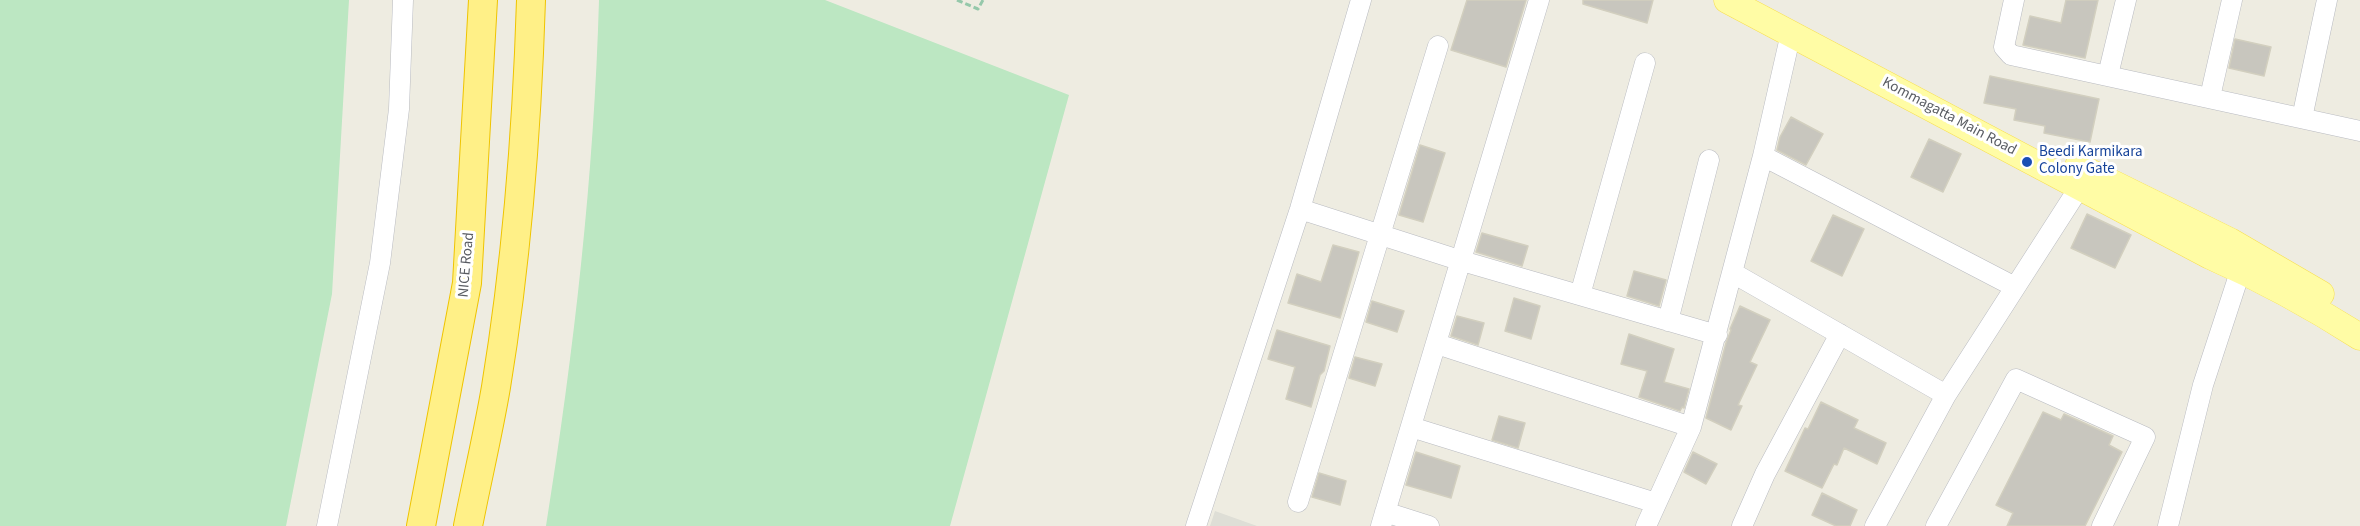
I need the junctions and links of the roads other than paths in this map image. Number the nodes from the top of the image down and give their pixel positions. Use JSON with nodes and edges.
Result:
{"nodes":[{"id":1,"x":403,"y":0,"type":"edge"},
{"id":2,"x":483,"y":0,"type":"edge"},
{"id":3,"x":531,"y":0,"type":"edge"},
{"id":4,"x":1361,"y":0,"type":"edge"},
{"id":5,"x":1539,"y":0,"type":"edge"},
{"id":6,"x":1727,"y":0,"type":"edge"},
{"id":7,"x":1758,"y":0,"type":"edge"},
{"id":8,"x":2014,"y":0,"type":"edge"},
{"id":9,"x":2126,"y":0,"type":"edge"},
{"id":10,"x":2232,"y":0,"type":"edge"},
{"id":11,"x":2327,"y":0,"type":"edge"},
{"id":12,"x":1791,"y":33,"type":"junction"},
{"id":13,"x":1438,"y":46,"type":"dead end"},
{"id":14,"x":1645,"y":63,"type":"dead end"},
{"id":15,"x":2108,"y":75,"type":"junction"},
{"id":16,"x":2210,"y":97,"type":"junction"},
{"id":17,"x":2302,"y":118,"type":"junction"},
{"id":18,"x":2360,"y":131,"type":"edge"},
{"id":19,"x":1764,"y":156,"type":"junction"},
{"id":20,"x":1709,"y":160,"type":"dead end"},
{"id":21,"x":2085,"y":179,"type":"junction"},
{"id":22,"x":1300,"y":209,"type":"junction"},
{"id":23,"x":1379,"y":235,"type":"junction"},
{"id":24,"x":1461,"y":261,"type":"junction"},
{"id":25,"x":2241,"y":270,"type":"junction"},
{"id":26,"x":1733,"y":273,"type":"junction"},
{"id":27,"x":2015,"y":287,"type":"junction"},
{"id":28,"x":1580,"y":295,"type":"junction"},
{"id":29,"x":2360,"y":317,"type":"edge"},
{"id":30,"x":1668,"y":321,"type":"junction"},
{"id":31,"x":1840,"y":334,"type":"junction"},
{"id":32,"x":1717,"y":335,"type":"junction"},
{"id":33,"x":2360,"y":338,"type":"edge"},
{"id":34,"x":1437,"y":344,"type":"junction"},
{"id":35,"x":1946,"y":395,"type":"junction"},
{"id":36,"x":1411,"y":427,"type":"junction"},
{"id":37,"x":1691,"y":427,"type":"junction"},
{"id":38,"x":1298,"y":502,"type":"dead end"},
{"id":39,"x":1656,"y":503,"type":"junction"},
{"id":40,"x":1383,"y":519,"type":"edge"},
{"id":41,"x":327,"y":526,"type":"edge"},
{"id":42,"x":421,"y":526,"type":"edge"},
{"id":43,"x":468,"y":526,"type":"edge"},
{"id":44,"x":1196,"y":526,"type":"edge"},
{"id":45,"x":1429,"y":526,"type":"edge"},
{"id":46,"x":1646,"y":526,"type":"edge"},
{"id":47,"x":1742,"y":526,"type":"edge"},
{"id":48,"x":1875,"y":526,"type":"edge"},
{"id":49,"x":1936,"y":526,"type":"edge"},
{"id":50,"x":2102,"y":526,"type":"edge"},
{"id":51,"x":2168,"y":526,"type":"edge"}],
"edges":[{"from":1,"to":41,"type":"street"},
{"from":2,"to":42,"type":"highway","name":"NICE Road"},
{"from":3,"to":43,"type":"highway"},
{"from":4,"to":22,"type":"street"},
{"from":5,"to":24,"type":"street"},
{"from":6,"to":12,"type":"main road","name":"Kommagatta Main Road"},
{"from":7,"to":21,"type":"main road","name":"Kommagatta Main Road"},
{"from":8,"to":15,"type":"street"},
{"from":9,"to":15,"type":"street"},
{"from":10,"to":16,"type":"street"},
{"from":11,"to":17,"type":"street"},
{"from":12,"to":19,"type":"street"},
{"from":12,"to":21,"type":"main road","name":"Kommagatta Main Road"},
{"from":13,"to":23,"type":"street"},
{"from":14,"to":28,"type":"street"},
{"from":15,"to":16,"type":"street"},
{"from":16,"to":17,"type":"street"},
{"from":17,"to":18,"type":"street"},
{"from":19,"to":26,"type":"street"},
{"from":19,"to":27,"type":"street"},
{"from":20,"to":30,"type":"street"},
{"from":21,"to":25,"type":"main road","name":"Kommagatta Main Road"},
{"from":21,"to":27,"type":"street"},
{"from":21,"to":29,"type":"main road","name":"Kommagatta Main Road"},
{"from":22,"to":23,"type":"street"},
{"from":22,"to":44,"type":"street"},
{"from":23,"to":24,"type":"street"},
{"from":23,"to":38,"type":"street"},
{"from":24,"to":28,"type":"street"},
{"from":24,"to":34,"type":"street"},
{"from":25,"to":33,"type":"main road","name":"Kommagatta Main Road"},
{"from":25,"to":51,"type":"street"},
{"from":26,"to":31,"type":"street"},
{"from":26,"to":32,"type":"street"},
{"from":27,"to":35,"type":"street"},
{"from":28,"to":30,"type":"street"},
{"from":30,"to":32,"type":"street"},
{"from":31,"to":35,"type":"street"},
{"from":31,"to":47,"type":"street"},
{"from":32,"to":37,"type":"street"},
{"from":34,"to":36,"type":"street"},
{"from":34,"to":37,"type":"street"},
{"from":35,"to":48,"type":"street"},
{"from":36,"to":39,"type":"street"},
{"from":36,"to":40,"type":"street"},
{"from":37,"to":39,"type":"street"},
{"from":39,"to":46,"type":"street"},
{"from":40,"to":45,"type":"street"},
{"from":49,"to":50,"type":"street"}]}
